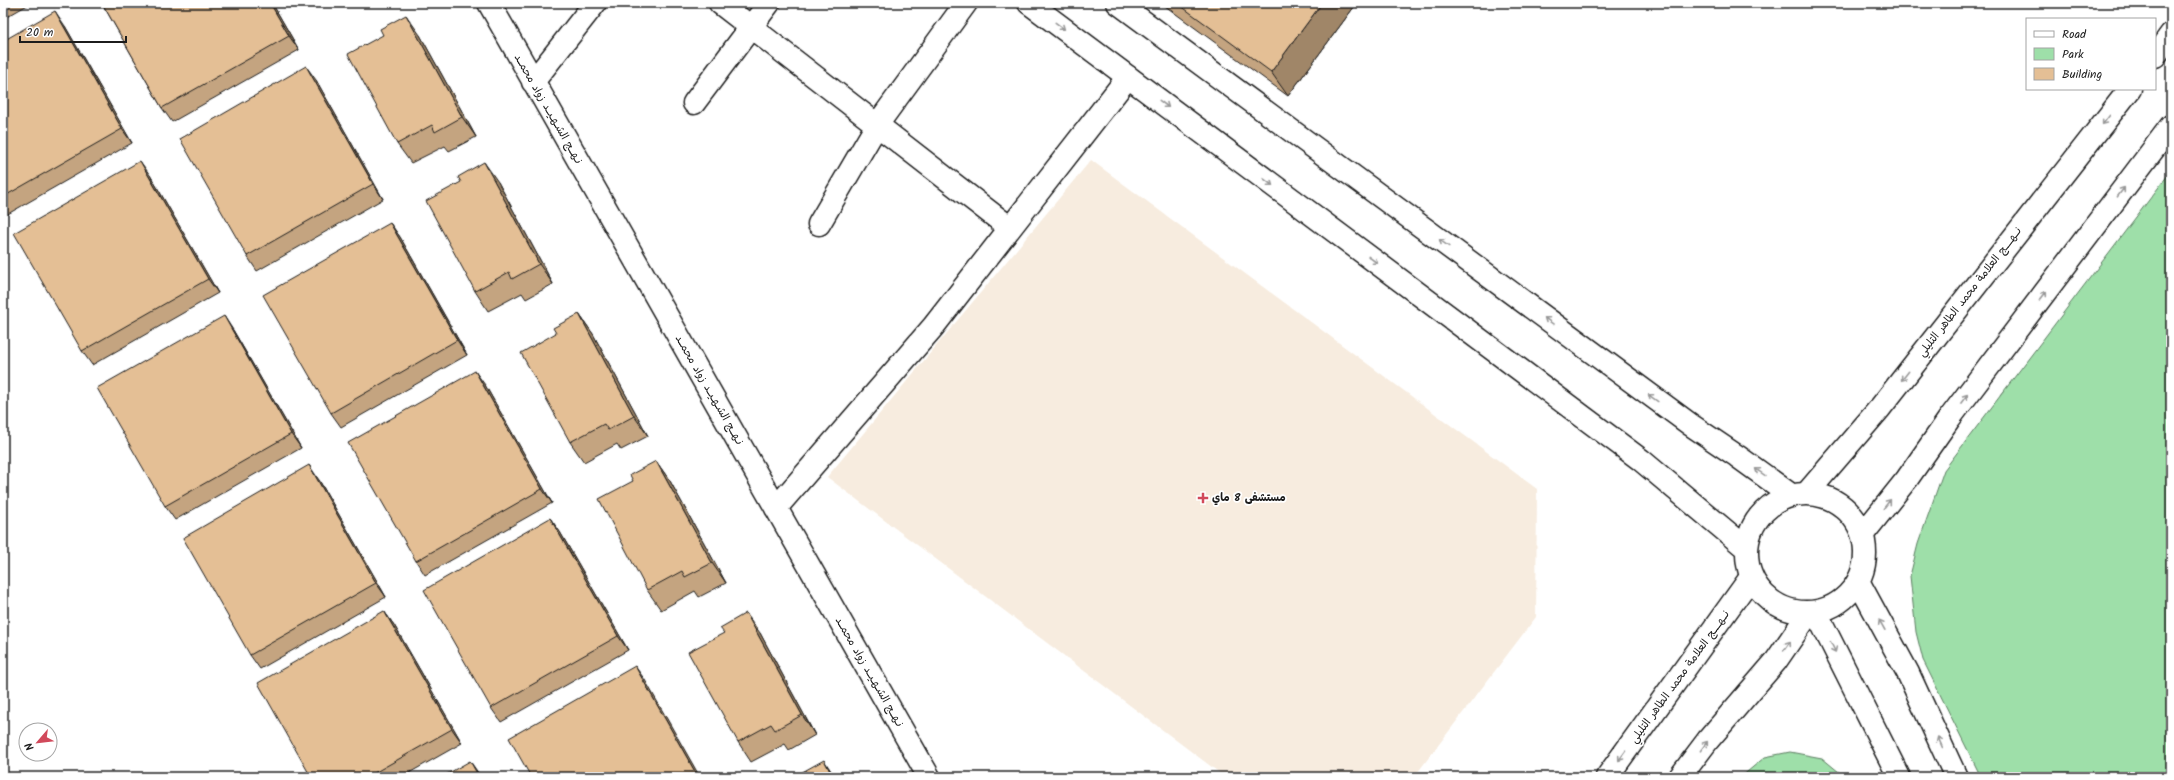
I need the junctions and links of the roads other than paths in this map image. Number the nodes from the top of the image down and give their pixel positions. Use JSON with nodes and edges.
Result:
{"nodes":[{"id":1,"x":489,"y":3,"type":"edge"},
{"id":2,"x":595,"y":3,"type":"edge"},
{"id":3,"x":720,"y":3,"type":"edge"},
{"id":4,"x":769,"y":3,"type":"edge"},
{"id":5,"x":966,"y":3,"type":"edge"},
{"id":6,"x":1029,"y":3,"type":"edge"},
{"id":7,"x":1118,"y":3,"type":"edge"},
{"id":8,"x":750,"y":26,"type":"junction"},
{"id":9,"x":2171,"y":34,"type":"edge"},
{"id":10,"x":2156,"y":55,"type":"edge"},
{"id":11,"x":1128,"y":77,"type":"junction"},
{"id":12,"x":533,"y":82,"type":"junction"},
{"id":13,"x":2129,"y":90,"type":"edge"},
{"id":14,"x":694,"y":104,"type":"dead end"},
{"id":15,"x":877,"y":125,"type":"junction"},
{"id":16,"x":2171,"y":126,"type":"edge"},
{"id":17,"x":818,"y":224,"type":"dead end"},
{"id":18,"x":1010,"y":228,"type":"junction"},
{"id":19,"x":1799,"y":494,"type":"junction"},
{"id":20,"x":776,"y":508,"type":"junction"},
{"id":21,"x":1863,"y":534,"type":"junction"},
{"id":22,"x":1746,"y":548,"type":"junction"},
{"id":23,"x":1751,"y":577,"type":"junction"},
{"id":24,"x":1858,"y":581,"type":"junction"},
{"id":25,"x":1812,"y":612,"type":"junction"},
{"id":26,"x":929,"y":777,"type":"edge"},
{"id":27,"x":1607,"y":777,"type":"edge"},
{"id":28,"x":1680,"y":777,"type":"edge"},
{"id":29,"x":1899,"y":777,"type":"edge"},
{"id":30,"x":1956,"y":777,"type":"edge"}],
"edges":[{"from":1,"to":12,"type":"street","name":"نـهــج الشـهـيــد زواد محمــد"},
{"from":2,"to":12,"type":"street"},
{"from":3,"to":8,"type":"street"},
{"from":4,"to":8,"type":"street"},
{"from":5,"to":15,"type":"street"},
{"from":6,"to":11,"type":"street","one_way":true},
{"from":19,"to":7,"type":"street","one_way":true},
{"from":8,"to":14,"type":"street"},
{"from":8,"to":15,"type":"street"},
{"from":9,"to":10,"type":"street"},
{"from":11,"to":18,"type":"street"},
{"from":11,"to":22,"type":"street","one_way":true},
{"from":12,"to":20,"type":"street","name":"نـهــج الشـهـيــد زواد محمــد"},
{"from":13,"to":19,"type":"street","name":"نــهــــج العلامة محمد الطاهر التليلي","one_way":true},
{"from":15,"to":17,"type":"street"},
{"from":15,"to":18,"type":"street"},
{"from":21,"to":16,"type":"street","one_way":true},
{"from":18,"to":20,"type":"street"},
{"from":19,"to":21,"type":"street"},
{"from":19,"to":22,"type":"street"},
{"from":20,"to":26,"type":"street","name":"نـهــج الشـهـيــد زواد محمــد"},
{"from":21,"to":24,"type":"street"},
{"from":22,"to":23,"type":"street"},
{"from":23,"to":25,"type":"street"},
{"from":23,"to":27,"type":"street","name":"نــهــــج العلامة محمد الطاهر التليلي","one_way":true},
{"from":24,"to":25,"type":"street"},
{"from":30,"to":24,"type":"street","one_way":true},
{"from":28,"to":25,"type":"street","one_way":true},
{"from":25,"to":29,"type":"street","one_way":true}]}
